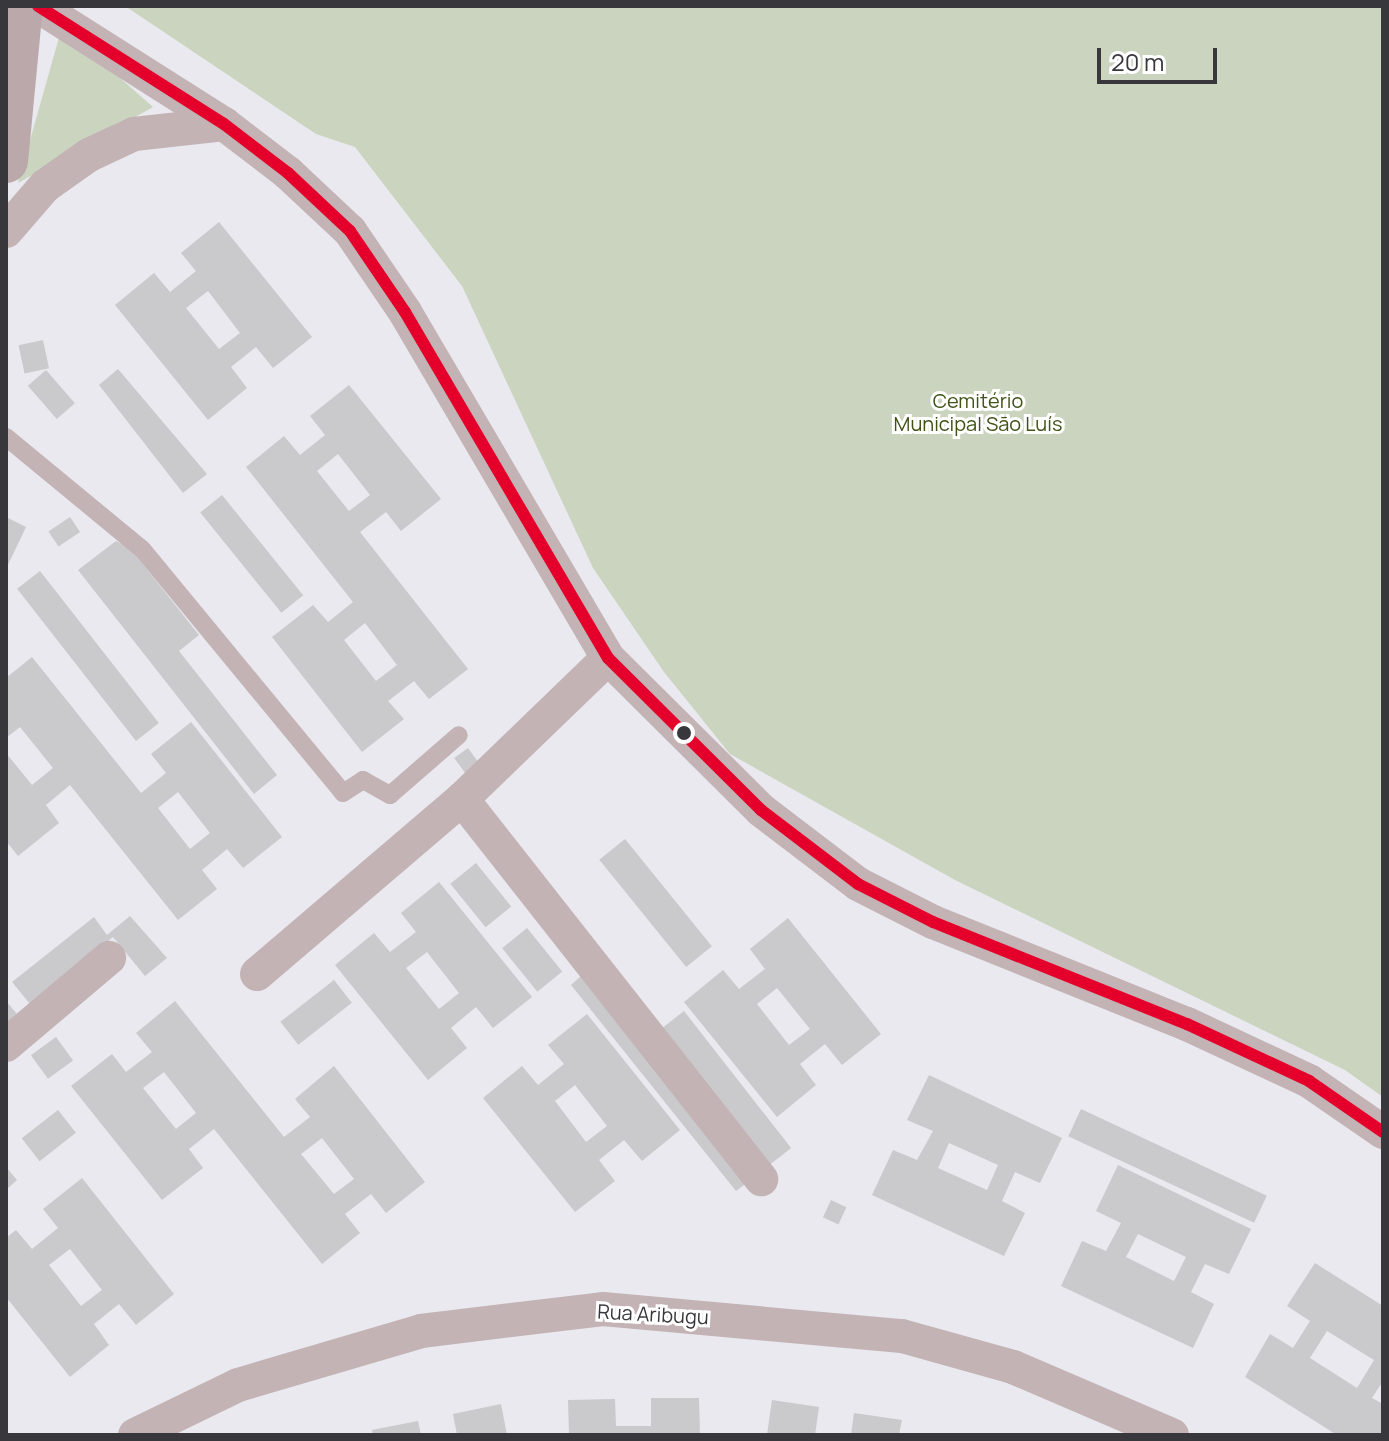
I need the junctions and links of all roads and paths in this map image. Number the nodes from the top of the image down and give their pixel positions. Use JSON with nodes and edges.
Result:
{"nodes":[{"id":1,"x":21,"y":6,"type":"edge"},
{"id":2,"x":38,"y":6,"type":"edge"},
{"id":3,"x":224,"y":124,"type":"junction"},
{"id":4,"x":6,"y":161,"type":"edge"},
{"id":5,"x":6,"y":231,"type":"edge"},
{"id":6,"x":6,"y":437,"type":"edge"},
{"id":7,"x":608,"y":658,"type":"junction"},
{"id":8,"x":459,"y":735,"type":"dead end"},
{"id":9,"x":462,"y":799,"type":"junction"},
{"id":10,"x":109,"y":958,"type":"dead end"},
{"id":11,"x":257,"y":974,"type":"dead end"},
{"id":12,"x":6,"y":1045,"type":"edge"},
{"id":13,"x":1383,"y":1132,"type":"edge"},
{"id":14,"x":761,"y":1179,"type":"dead end"},
{"id":15,"x":135,"y":1435,"type":"edge"},
{"id":16,"x":1172,"y":1435,"type":"edge"}],
"edges":[{"from":1,"to":4,"type":"street"},
{"from":2,"to":3,"type":"street"},
{"from":3,"to":5,"type":"street"},
{"from":3,"to":7,"type":"street"},
{"from":6,"to":8,"type":"lane"},
{"from":7,"to":9,"type":"street"},
{"from":7,"to":13,"type":"street"},
{"from":9,"to":11,"type":"street"},
{"from":9,"to":14,"type":"street"},
{"from":10,"to":12,"type":"street"},
{"from":15,"to":16,"type":"street","name":"Rua Aribugu"}]}
